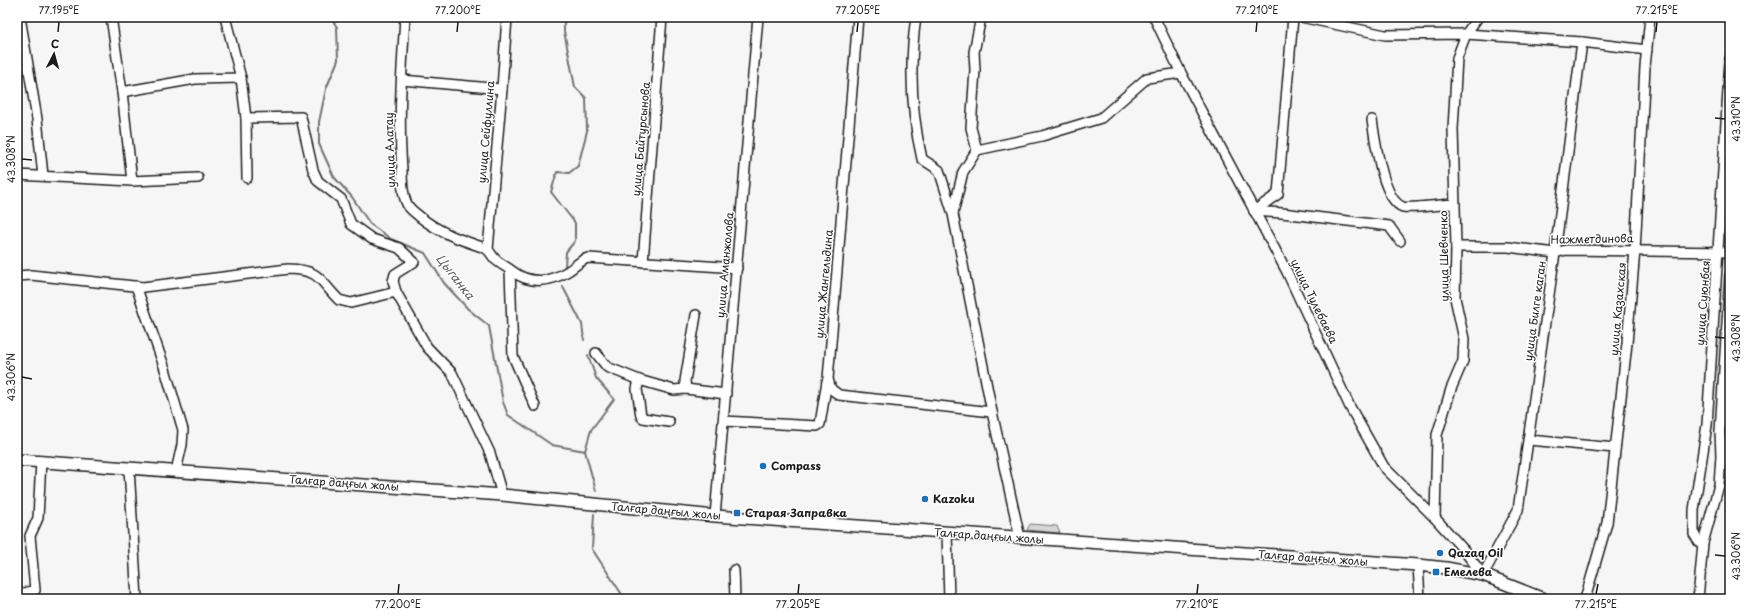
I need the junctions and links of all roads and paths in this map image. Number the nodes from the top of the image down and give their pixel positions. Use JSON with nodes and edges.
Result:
{"nodes":[{"id":1,"x":20,"y":17,"type":"edge"},
{"id":2,"x":111,"y":17,"type":"edge"},
{"id":3,"x":225,"y":17,"type":"edge"},
{"id":4,"x":405,"y":17,"type":"edge"},
{"id":5,"x":506,"y":17,"type":"edge"},
{"id":6,"x":662,"y":17,"type":"edge"},
{"id":7,"x":758,"y":17,"type":"edge"},
{"id":8,"x":858,"y":17,"type":"edge"},
{"id":9,"x":916,"y":17,"type":"edge"},
{"id":10,"x":978,"y":17,"type":"edge"},
{"id":11,"x":1154,"y":17,"type":"edge"},
{"id":12,"x":1293,"y":17,"type":"edge"},
{"id":13,"x":1301,"y":17,"type":"edge"},
{"id":14,"x":1478,"y":17,"type":"edge"},
{"id":15,"x":1650,"y":17,"type":"edge"},
{"id":16,"x":1466,"y":34,"type":"junction"},
{"id":17,"x":1582,"y":42,"type":"junction"},
{"id":18,"x":1647,"y":50,"type":"junction"},
{"id":19,"x":1730,"y":64,"type":"edge"},
{"id":20,"x":1181,"y":73,"type":"junction"},
{"id":21,"x":240,"y":78,"type":"junction"},
{"id":22,"x":402,"y":80,"type":"junction"},
{"id":23,"x":502,"y":89,"type":"junction"},
{"id":24,"x":122,"y":92,"type":"junction"},
{"id":25,"x":246,"y":118,"type":"junction"},
{"id":26,"x":1372,"y":120,"type":"dead end"},
{"id":27,"x":977,"y":150,"type":"junction"},
{"id":28,"x":17,"y":175,"type":"edge"},
{"id":29,"x":43,"y":176,"type":"junction"},
{"id":30,"x":198,"y":178,"type":"dead end"},
{"id":31,"x":247,"y":178,"type":"dead end"},
{"id":32,"x":132,"y":181,"type":"junction"},
{"id":33,"x":1455,"y":204,"type":"junction"},
{"id":34,"x":1254,"y":211,"type":"junction"},
{"id":35,"x":953,"y":214,"type":"junction"},
{"id":36,"x":1400,"y":241,"type":"dead end"},
{"id":37,"x":1456,"y":247,"type":"junction"},
{"id":38,"x":488,"y":249,"type":"junction"},
{"id":39,"x":1635,"y":250,"type":"junction"},
{"id":40,"x":1719,"y":252,"type":"junction"},
{"id":41,"x":1730,"y":252,"type":"edge"},
{"id":42,"x":1555,"y":253,"type":"junction"},
{"id":43,"x":642,"y":262,"type":"junction"},
{"id":44,"x":737,"y":268,"type":"junction"},
{"id":45,"x":510,"y":270,"type":"junction"},
{"id":46,"x":17,"y":276,"type":"edge"},
{"id":47,"x":1730,"y":276,"type":"edge"},
{"id":48,"x":136,"y":286,"type":"junction"},
{"id":49,"x":396,"y":292,"type":"junction"},
{"id":50,"x":696,"y":315,"type":"dead end"},
{"id":51,"x":596,"y":353,"type":"dead end"},
{"id":52,"x":638,"y":380,"type":"junction"},
{"id":53,"x":828,"y":380,"type":"junction"},
{"id":54,"x":686,"y":389,"type":"junction"},
{"id":55,"x":726,"y":394,"type":"junction"},
{"id":56,"x":535,"y":406,"type":"dead end"},
{"id":57,"x":992,"y":412,"type":"junction"},
{"id":58,"x":724,"y":421,"type":"junction"},
{"id":59,"x":669,"y":422,"type":"dead end"},
{"id":60,"x":1529,"y":440,"type":"junction"},
{"id":61,"x":1615,"y":448,"type":"junction"},
{"id":62,"x":17,"y":460,"type":"edge"},
{"id":63,"x":41,"y":461,"type":"junction"},
{"id":64,"x":129,"y":468,"type":"junction"},
{"id":65,"x":176,"y":472,"type":"junction"},
{"id":66,"x":502,"y":495,"type":"junction"},
{"id":67,"x":716,"y":516,"type":"junction"},
{"id":68,"x":1434,"y":518,"type":"junction"},
{"id":69,"x":947,"y":533,"type":"junction"},
{"id":70,"x":1020,"y":538,"type":"junction"},
{"id":71,"x":1703,"y":543,"type":"junction"},
{"id":72,"x":1418,"y":565,"type":"junction"},
{"id":73,"x":734,"y":570,"type":"dead end"},
{"id":74,"x":1483,"y":575,"type":"junction"},
{"id":75,"x":17,"y":595,"type":"edge"},
{"id":76,"x":137,"y":599,"type":"edge"},
{"id":77,"x":735,"y":599,"type":"edge"},
{"id":78,"x":949,"y":599,"type":"edge"},
{"id":79,"x":1420,"y":599,"type":"edge"},
{"id":80,"x":1544,"y":599,"type":"edge"},
{"id":81,"x":1585,"y":599,"type":"edge"},
{"id":82,"x":1698,"y":599,"type":"edge"}],
"edges":[{"from":1,"to":29,"type":"street"},
{"from":2,"to":24,"type":"street"},
{"from":3,"to":21,"type":"street"},
{"from":4,"to":22,"type":"street","name":"улица Алатау"},
{"from":5,"to":23,"type":"street","name":"улица Сейфуллина"},
{"from":6,"to":43,"type":"street","name":"улица Байтурсынова"},
{"from":7,"to":44,"type":"street","name":"улица Аманжолова"},
{"from":8,"to":53,"type":"street","name":"улица Жангельдина"},
{"from":9,"to":35,"type":"street"},
{"from":10,"to":27,"type":"street"},
{"from":11,"to":20,"type":"street","name":"улица Тулебаева"},
{"from":12,"to":34,"type":"street"},
{"from":13,"to":16,"type":"street"},
{"from":14,"to":16,"type":"street","name":"улица Шевченко"},
{"from":15,"to":18,"type":"street","name":"улица Казахская"},
{"from":16,"to":17,"type":"street"},
{"from":16,"to":33,"type":"street","name":"улица Шевченко"},
{"from":17,"to":18,"type":"street"},
{"from":17,"to":42,"type":"street","name":"улица Билге каган"},
{"from":18,"to":39,"type":"street","name":"улица Казахская"},
{"from":19,"to":40,"type":"street","name":"улица Суюнбая"},
{"from":20,"to":27,"type":"street"},
{"from":20,"to":34,"type":"street","name":"улица Тулебаева"},
{"from":21,"to":24,"type":"street"},
{"from":21,"to":25,"type":"street"},
{"from":22,"to":23,"type":"street"},
{"from":22,"to":38,"type":"street","name":"улица Алатау"},
{"from":23,"to":38,"type":"street","name":"улица Сейфуллина"},
{"from":24,"to":32,"type":"street"},
{"from":25,"to":31,"type":"street"},
{"from":25,"to":49,"type":"street"},
{"from":26,"to":33,"type":"street"},
{"from":27,"to":35,"type":"street"},
{"from":28,"to":29,"type":"street"},
{"from":29,"to":32,"type":"street"},
{"from":30,"to":32,"type":"street"},
{"from":33,"to":37,"type":"street","name":"улица Шевченко"},
{"from":34,"to":36,"type":"street"},
{"from":34,"to":68,"type":"street","name":"улица Тулебаева"},
{"from":35,"to":57,"type":"street"},
{"from":37,"to":42,"type":"street","name":"Нажметдинова"},
{"from":37,"to":68,"type":"street","name":"улица Шевченко"},
{"from":38,"to":45,"type":"street"},
{"from":39,"to":40,"type":"street","name":"Нажметдинова"},
{"from":39,"to":42,"type":"street","name":"Нажметдинова"},
{"from":39,"to":61,"type":"street","name":"улица Казахская"},
{"from":40,"to":41,"type":"street","name":"Нажметдинова"},
{"from":40,"to":71,"type":"street","name":"улица Суюнбая"},
{"from":42,"to":60,"type":"street","name":"улица Билге каган"},
{"from":43,"to":44,"type":"street"},
{"from":43,"to":45,"type":"street"},
{"from":44,"to":55,"type":"street","name":"улица Аманжолова"},
{"from":45,"to":56,"type":"street"},
{"from":46,"to":48,"type":"street"},
{"from":47,"to":71,"type":"street"},
{"from":48,"to":49,"type":"street"},
{"from":48,"to":65,"type":"street"},
{"from":49,"to":66,"type":"street"},
{"from":50,"to":54,"type":"street"},
{"from":51,"to":52,"type":"street"},
{"from":52,"to":54,"type":"street"},
{"from":52,"to":59,"type":"street"},
{"from":53,"to":57,"type":"street"},
{"from":53,"to":58,"type":"street","name":"улица Жангельдина"},
{"from":54,"to":55,"type":"street"},
{"from":55,"to":58,"type":"street","name":"улица Аманжолова"},
{"from":57,"to":70,"type":"street"},
{"from":58,"to":67,"type":"street","name":"улица Аманжолова"},
{"from":60,"to":61,"type":"street"},
{"from":60,"to":74,"type":"street","name":"улица Билге каган"},
{"from":61,"to":81,"type":"street","name":"улица Казахская"},
{"from":62,"to":63,"type":"main road","name":"Талғар даңғыл жолы"},
{"from":63,"to":64,"type":"main road","name":"Талғар даңғыл жолы"},
{"from":63,"to":75,"type":"street"},
{"from":64,"to":65,"type":"main road","name":"Талғар даңғыл жолы"},
{"from":64,"to":76,"type":"street"},
{"from":65,"to":66,"type":"main road","name":"Талғар даңғыл жолы"},
{"from":66,"to":67,"type":"main road","name":"Талғар даңғыл жолы"},
{"from":67,"to":69,"type":"main road","name":"Талғар даңғыл жолы"},
{"from":68,"to":74,"type":"street","name":"улица Тулебаева"},
{"from":69,"to":70,"type":"main road","name":"Талғар даңғыл жолы"},
{"from":69,"to":78,"type":"street"},
{"from":70,"to":72,"type":"main road","name":"Талғар даңғыл жолы"},
{"from":71,"to":82,"type":"street"},
{"from":72,"to":74,"type":"main road","name":"Талғар даңғыл жолы"},
{"from":72,"to":79,"type":"street"},
{"from":73,"to":77,"type":"street"},
{"from":74,"to":80,"type":"main road","name":"Талғар даңғыл жолы"}]}
